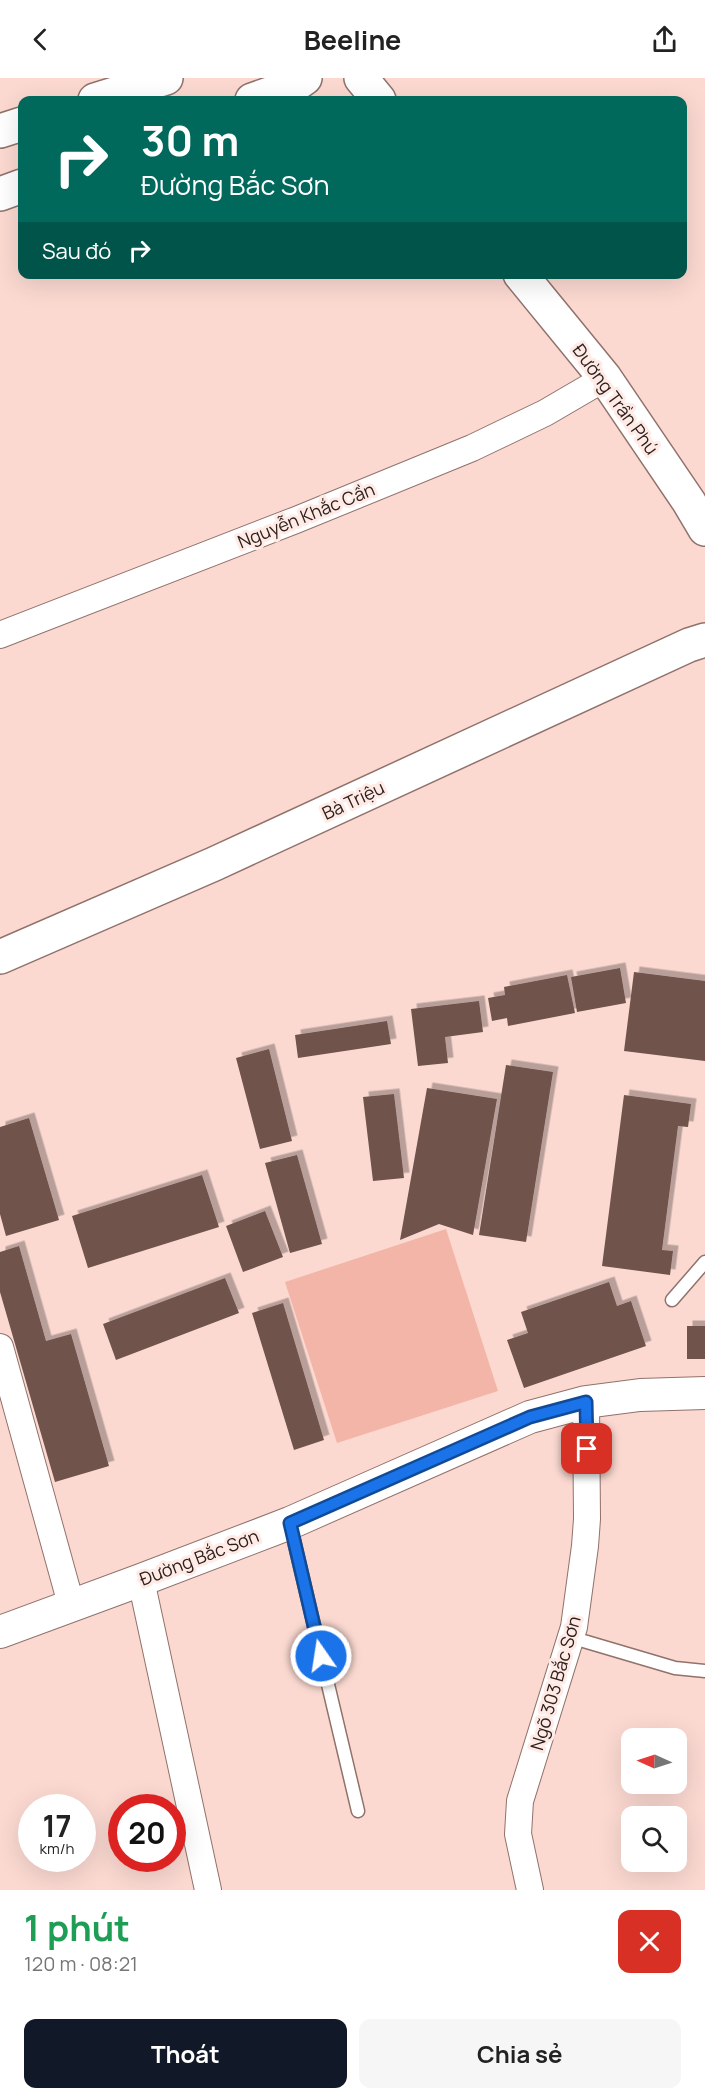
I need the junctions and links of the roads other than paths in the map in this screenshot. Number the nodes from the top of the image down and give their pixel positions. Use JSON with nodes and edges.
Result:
{"nodes":[{"id":1,"x":166,"y":78,"type":"edge"},
{"id":2,"x":305,"y":78,"type":"edge"},
{"id":3,"x":361,"y":78,"type":"edge"},
{"id":4,"x":108,"y":96,"type":"edge"},
{"id":5,"x":263,"y":96,"type":"edge"},
{"id":6,"x":377,"y":96,"type":"edge"},
{"id":7,"x":18,"y":125,"type":"edge"},
{"id":8,"x":0,"y":131,"type":"edge"},
{"id":9,"x":18,"y":187,"type":"edge"},
{"id":10,"x":0,"y":194,"type":"edge"},
{"id":11,"x":524,"y":279,"type":"edge"},
{"id":12,"x":604,"y":378,"type":"junction"},
{"id":13,"x":705,"y":529,"type":"edge"},
{"id":14,"x":0,"y":635,"type":"edge"},
{"id":15,"x":705,"y":640,"type":"edge"},
{"id":16,"x":0,"y":957,"type":"edge"},
{"id":17,"x":705,"y":1262,"type":"edge"},
{"id":18,"x":672,"y":1300,"type":"dead end"},
{"id":19,"x":0,"y":1347,"type":"edge"},
{"id":20,"x":705,"y":1393,"type":"edge"},
{"id":21,"x":586,"y":1402,"type":"junction"},
{"id":22,"x":290,"y":1523,"type":"junction"},
{"id":23,"x":141,"y":1580,"type":"junction"},
{"id":24,"x":71,"y":1604,"type":"junction"},
{"id":25,"x":0,"y":1632,"type":"edge"},
{"id":26,"x":570,"y":1637,"type":"junction"},
{"id":27,"x":705,"y":1671,"type":"edge"},
{"id":28,"x":358,"y":1811,"type":"dead end"},
{"id":29,"x":208,"y":1890,"type":"edge"},
{"id":30,"x":530,"y":1890,"type":"edge"}],
"edges":[{"from":1,"to":4,"type":"main road"},
{"from":2,"to":5,"type":"main road"},
{"from":3,"to":6,"type":"main road"},
{"from":7,"to":8,"type":"main road"},
{"from":9,"to":10,"type":"main road"},
{"from":11,"to":12,"type":"main road","name":"Đường Trần Phú"},
{"from":12,"to":13,"type":"main road","name":"Đường Trần Phú"},
{"from":12,"to":14,"type":"street","name":"Nguyễn Khắc Cần"},
{"from":15,"to":16,"type":"main road","name":"Bà Triệu"},
{"from":17,"to":18,"type":"lane"},
{"from":19,"to":24,"type":"street"},
{"from":20,"to":21,"type":"street","name":"Đường Bắc Sơn"},
{"from":21,"to":22,"type":"street","name":"Đường Bắc Sơn"},
{"from":21,"to":26,"type":"street","name":"Ngõ 303 Bắc Sơn"},
{"from":22,"to":23,"type":"street","name":"Đường Bắc Sơn"},
{"from":22,"to":28,"type":"lane"},
{"from":23,"to":24,"type":"street","name":"Đường Bắc Sơn"},
{"from":23,"to":29,"type":"street"},
{"from":24,"to":25,"type":"street","name":"Đường Bắc Sơn"},
{"from":26,"to":27,"type":"lane"},
{"from":26,"to":30,"type":"street","name":"Ngõ 303 Bắc Sơn"}]}
